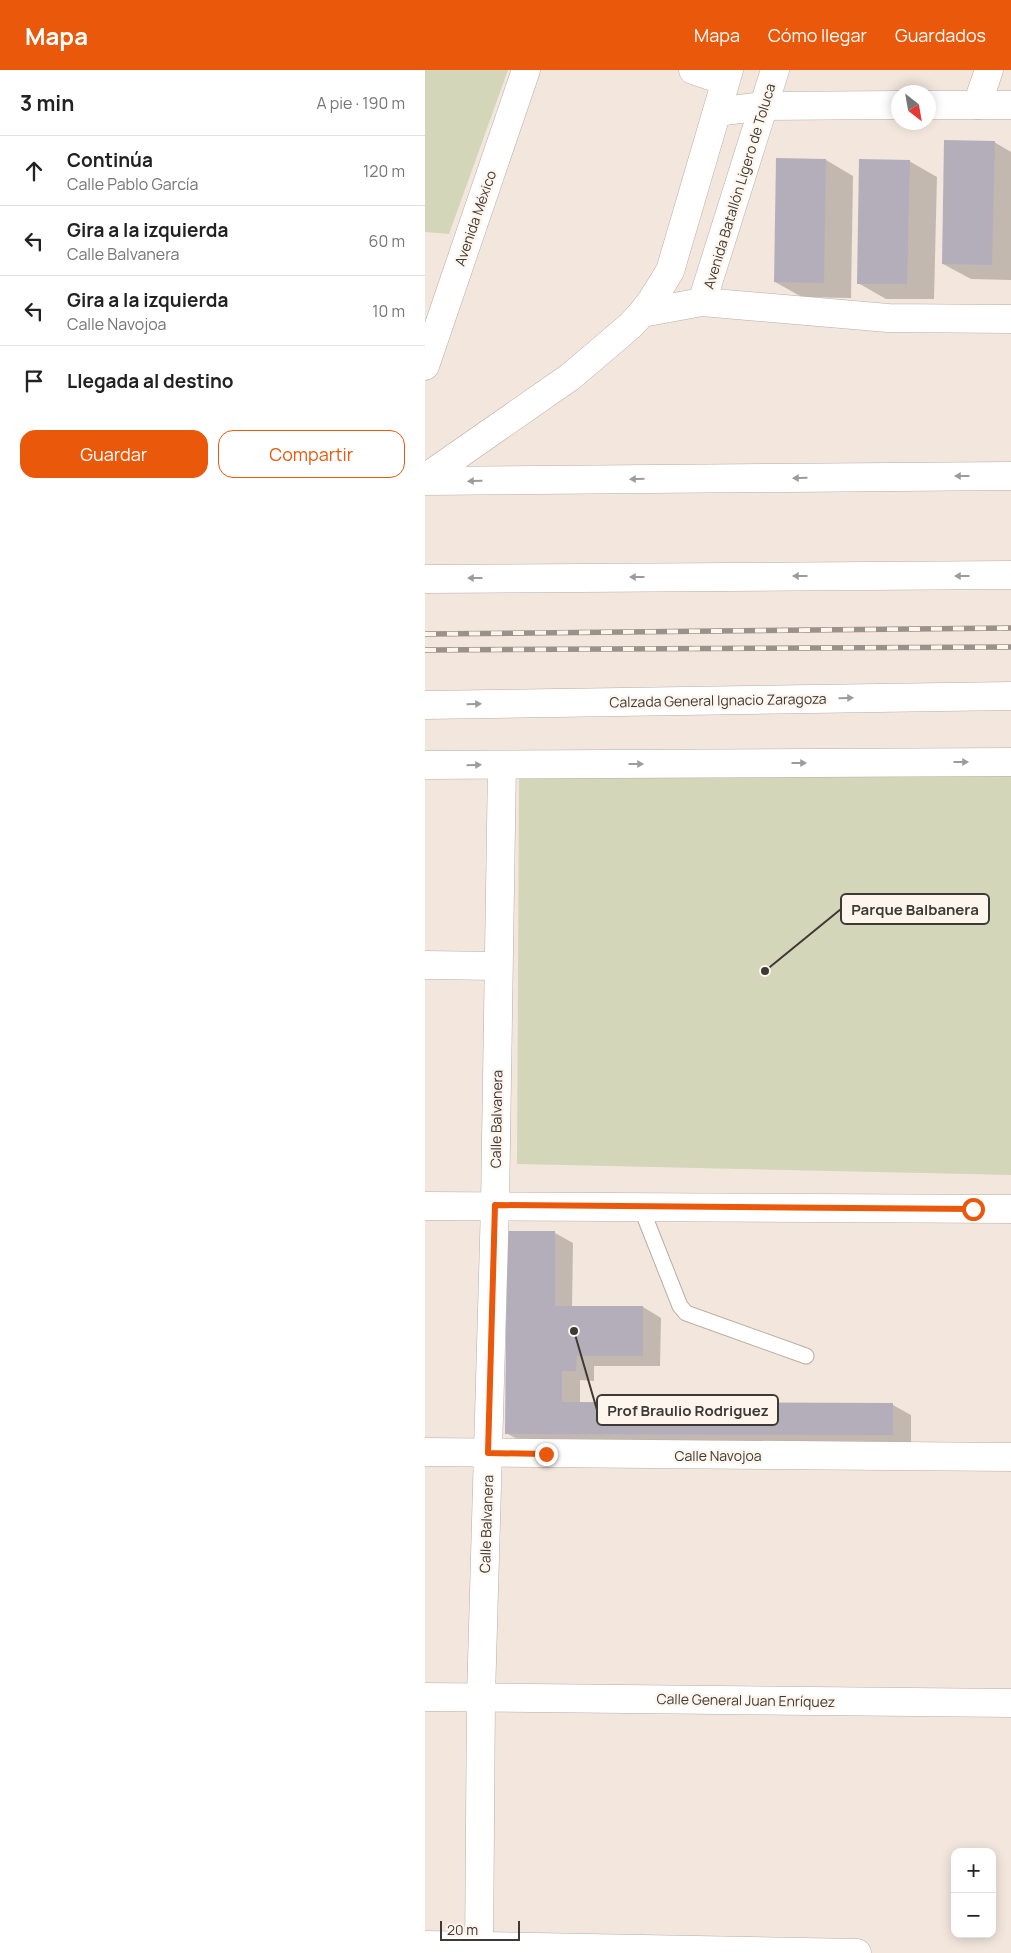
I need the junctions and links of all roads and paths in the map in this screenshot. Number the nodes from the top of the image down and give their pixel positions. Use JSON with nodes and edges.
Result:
{"nodes":[{"id":1,"x":526,"y":70,"type":"edge"},
{"id":2,"x":693,"y":70,"type":"edge"},
{"id":3,"x":775,"y":70,"type":"edge"},
{"id":4,"x":989,"y":70,"type":"edge"},
{"id":5,"x":727,"y":75,"type":"edge"},
{"id":6,"x":936,"y":105,"type":"edge"},
{"id":7,"x":977,"y":105,"type":"junction"},
{"id":8,"x":1011,"y":105,"type":"edge"},
{"id":9,"x":763,"y":106,"type":"junction"},
{"id":10,"x":891,"y":106,"type":"edge"},
{"id":11,"x":717,"y":112,"type":"junction"},
{"id":12,"x":702,"y":302,"type":"junction"},
{"id":13,"x":642,"y":313,"type":"junction"},
{"id":14,"x":1011,"y":319,"type":"edge"},
{"id":15,"x":425,"y":366,"type":"edge"},
{"id":16,"x":1011,"y":476,"type":"edge"},
{"id":17,"x":425,"y":480,"type":"edge"},
{"id":18,"x":1011,"y":575,"type":"edge"},
{"id":19,"x":425,"y":578,"type":"edge"},
{"id":20,"x":1011,"y":696,"type":"edge"},
{"id":21,"x":425,"y":705,"type":"edge"},
{"id":22,"x":1011,"y":762,"type":"edge"},
{"id":23,"x":502,"y":764,"type":"junction"},
{"id":24,"x":425,"y":766,"type":"edge"},
{"id":25,"x":425,"y":965,"type":"edge"},
{"id":26,"x":498,"y":966,"type":"junction"},
{"id":27,"x":495,"y":1205,"type":"junction"},
{"id":28,"x":425,"y":1206,"type":"edge"},
{"id":29,"x":645,"y":1207,"type":"junction"},
{"id":30,"x":1011,"y":1209,"type":"edge"},
{"id":31,"x":806,"y":1356,"type":"dead end"},
{"id":32,"x":425,"y":1452,"type":"edge"},
{"id":33,"x":488,"y":1453,"type":"junction"},
{"id":34,"x":1011,"y":1457,"type":"edge"},
{"id":35,"x":425,"y":1697,"type":"edge"},
{"id":36,"x":481,"y":1697,"type":"junction"},
{"id":37,"x":1011,"y":1703,"type":"edge"},
{"id":38,"x":425,"y":1946,"type":"edge"},
{"id":39,"x":479,"y":1950,"type":"edge"},
{"id":40,"x":857,"y":1953,"type":"edge"}],
"edges":[{"from":1,"to":15,"type":"main road","name":"Avenida México"},
{"from":2,"to":5,"type":"main road"},
{"from":3,"to":9,"type":"main road","name":"Avenida Batallón Ligero de Toluca"},
{"from":4,"to":7,"type":"main road"},
{"from":5,"to":11,"type":"main road"},
{"from":6,"to":7,"type":"main road"},
{"from":7,"to":8,"type":"main road"},
{"from":9,"to":10,"type":"main road"},
{"from":9,"to":11,"type":"main road"},
{"from":9,"to":12,"type":"main road","name":"Avenida Batallón Ligero de Toluca"},
{"from":11,"to":13,"type":"main road"},
{"from":12,"to":13,"type":"main road"},
{"from":12,"to":14,"type":"main road"},
{"from":13,"to":17,"type":"main road"},
{"from":16,"to":17,"type":"main road","one_way":true},
{"from":18,"to":19,"type":"main road","one_way":true},
{"from":21,"to":20,"type":"main road","name":"Calzada General Ignacio Zaragoza","one_way":true},
{"from":23,"to":22,"type":"main road","one_way":true},
{"from":24,"to":23,"type":"main road","one_way":true},
{"from":23,"to":26,"type":"main road","name":"Calle Balvanera"},
{"from":25,"to":26,"type":"main road"},
{"from":26,"to":27,"type":"main road","name":"Calle Balvanera"},
{"from":27,"to":28,"type":"main road"},
{"from":27,"to":29,"type":"main road"},
{"from":27,"to":33,"type":"main road","name":"Calle Balvanera"},
{"from":29,"to":30,"type":"main road"},
{"from":29,"to":31,"type":"lane"},
{"from":32,"to":33,"type":"main road","name":"Calle Navojoa"},
{"from":33,"to":34,"type":"main road","name":"Calle Navojoa"},
{"from":33,"to":36,"type":"main road","name":"Calle Balvanera"},
{"from":35,"to":36,"type":"main road","name":"Calle General Juan Enríquez"},
{"from":36,"to":37,"type":"main road","name":"Calle General Juan Enríquez"},
{"from":36,"to":39,"type":"main road","name":"Calle Balvanera"},
{"from":38,"to":39,"type":"main road"},
{"from":39,"to":40,"type":"main road"}]}
